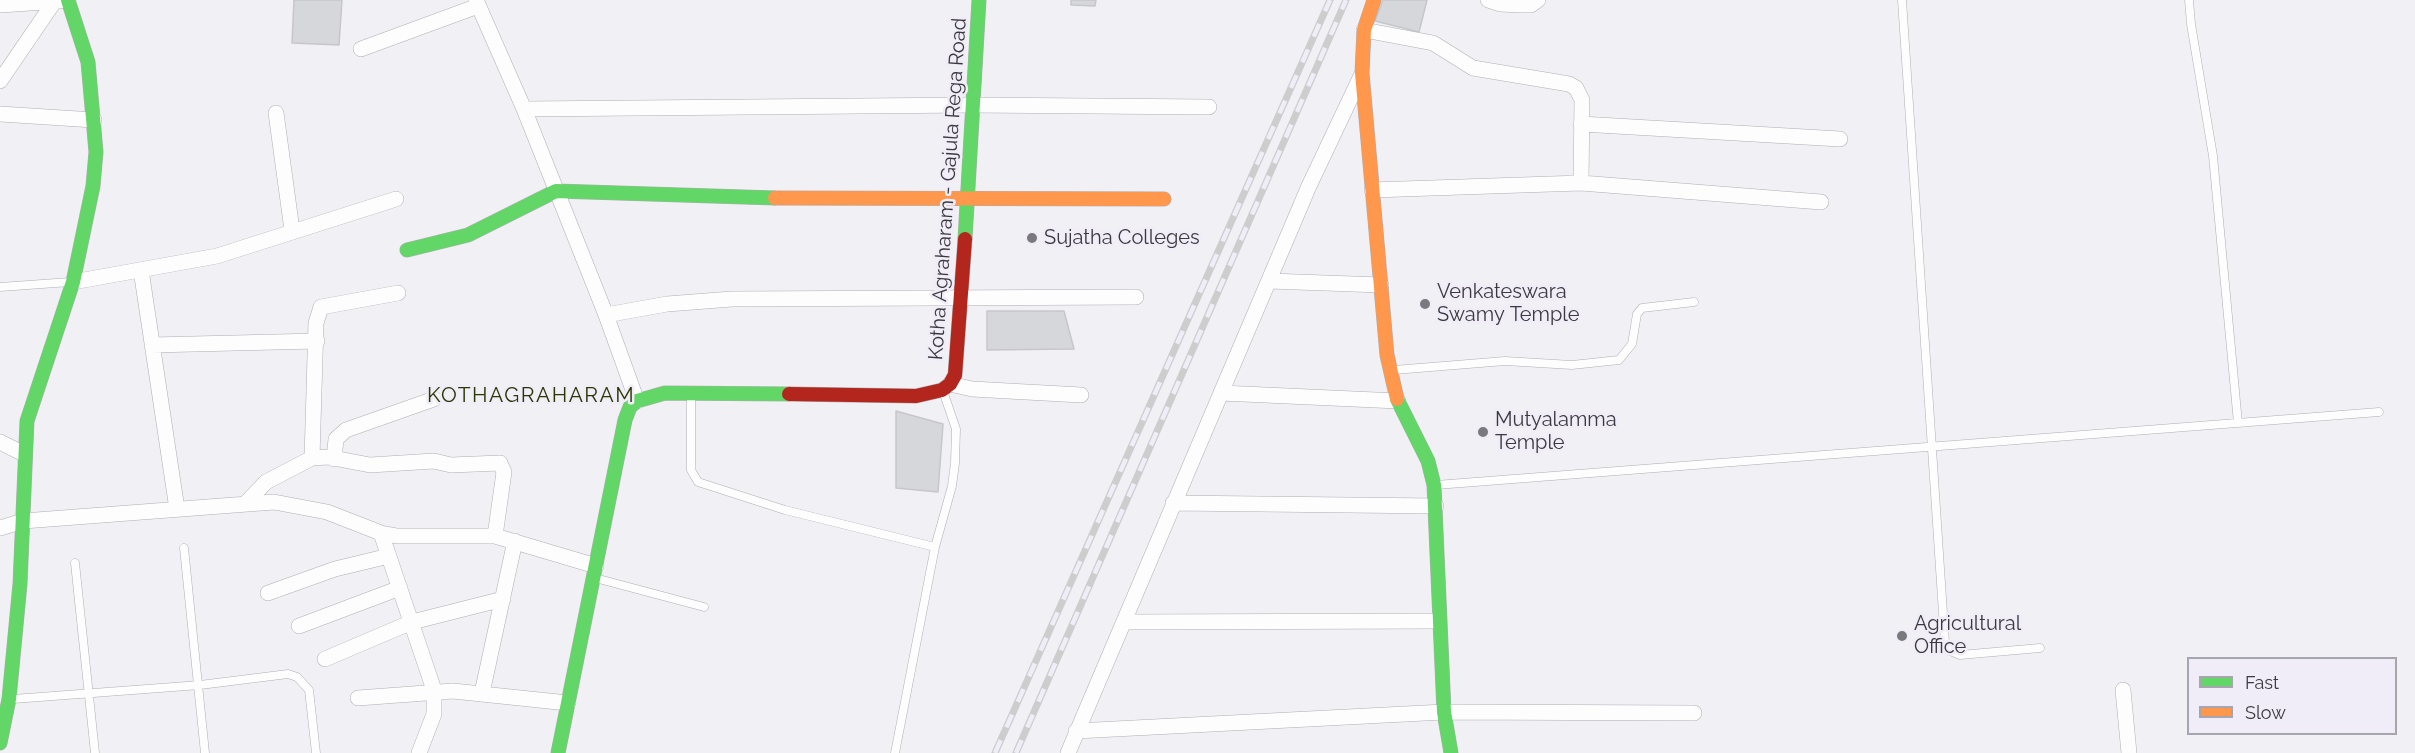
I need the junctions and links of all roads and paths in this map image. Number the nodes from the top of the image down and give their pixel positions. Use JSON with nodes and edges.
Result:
{"nodes":[{"id":1,"x":979,"y":0,"type":"edge"},
{"id":2,"x":1374,"y":0,"type":"edge"},
{"id":3,"x":1488,"y":0,"type":"edge"},
{"id":4,"x":1538,"y":0,"type":"edge"},
{"id":5,"x":1902,"y":0,"type":"edge"},
{"id":6,"x":2189,"y":0,"type":"edge"},
{"id":7,"x":64,"y":1,"type":"edge"},
{"id":8,"x":477,"y":3,"type":"edge"},
{"id":9,"x":0,"y":5,"type":"edge"},
{"id":10,"x":1365,"y":30,"type":"junction"},
{"id":11,"x":361,"y":49,"type":"dead end"},
{"id":12,"x":1362,"y":73,"type":"junction"},
{"id":13,"x":0,"y":81,"type":"edge"},
{"id":14,"x":973,"y":105,"type":"junction"},
{"id":15,"x":1209,"y":107,"type":"dead end"},
{"id":16,"x":524,"y":109,"type":"junction"},
{"id":17,"x":0,"y":114,"type":"edge"},
{"id":18,"x":276,"y":114,"type":"dead end"},
{"id":19,"x":94,"y":120,"type":"junction"},
{"id":20,"x":1581,"y":124,"type":"junction"},
{"id":21,"x":1840,"y":139,"type":"dead end"},
{"id":22,"x":1581,"y":183,"type":"junction"},
{"id":23,"x":1372,"y":190,"type":"junction"},
{"id":24,"x":556,"y":191,"type":"junction"},
{"id":25,"x":968,"y":198,"type":"junction"},
{"id":26,"x":396,"y":199,"type":"dead end"},
{"id":27,"x":1164,"y":199,"type":"dead end"},
{"id":28,"x":1821,"y":202,"type":"dead end"},
{"id":29,"x":292,"y":230,"type":"junction"},
{"id":30,"x":407,"y":250,"type":"dead end"},
{"id":31,"x":141,"y":270,"type":"junction"},
{"id":32,"x":1269,"y":281,"type":"junction"},
{"id":33,"x":73,"y":282,"type":"junction"},
{"id":34,"x":1381,"y":285,"type":"junction"},
{"id":35,"x":0,"y":287,"type":"edge"},
{"id":36,"x":398,"y":293,"type":"dead end"},
{"id":37,"x":962,"y":296,"type":"junction"},
{"id":38,"x":1136,"y":297,"type":"dead end"},
{"id":39,"x":1694,"y":303,"type":"dead end"},
{"id":40,"x":606,"y":315,"type":"junction"},
{"id":41,"x":316,"y":341,"type":"junction"},
{"id":42,"x":152,"y":345,"type":"junction"},
{"id":43,"x":1389,"y":371,"type":"junction"},
{"id":44,"x":946,"y":387,"type":"junction"},
{"id":45,"x":691,"y":393,"type":"junction"},
{"id":46,"x":1221,"y":393,"type":"junction"},
{"id":47,"x":1082,"y":395,"type":"dead end"},
{"id":48,"x":434,"y":399,"type":"dead end"},
{"id":49,"x":637,"y":401,"type":"junction"},
{"id":50,"x":1398,"y":401,"type":"junction"},
{"id":51,"x":2379,"y":412,"type":"dead end"},
{"id":52,"x":2238,"y":423,"type":"junction"},
{"id":53,"x":0,"y":442,"type":"edge"},
{"id":54,"x":1934,"y":447,"type":"junction"},
{"id":55,"x":24,"y":454,"type":"junction"},
{"id":56,"x":312,"y":458,"type":"junction"},
{"id":57,"x":334,"y":459,"type":"junction"},
{"id":58,"x":1434,"y":485,"type":"junction"},
{"id":59,"x":246,"y":503,"type":"junction"},
{"id":60,"x":1173,"y":503,"type":"junction"},
{"id":61,"x":1436,"y":506,"type":"junction"},
{"id":62,"x":177,"y":508,"type":"junction"},
{"id":63,"x":23,"y":521,"type":"junction"},
{"id":64,"x":0,"y":528,"type":"edge"},
{"id":65,"x":381,"y":533,"type":"junction"},
{"id":66,"x":495,"y":536,"type":"junction"},
{"id":67,"x":515,"y":541,"type":"junction"},
{"id":68,"x":935,"y":547,"type":"junction"},
{"id":69,"x":184,"y":548,"type":"dead end"},
{"id":70,"x":389,"y":556,"type":"junction"},
{"id":71,"x":75,"y":563,"type":"dead end"},
{"id":72,"x":594,"y":572,"type":"junction"},
{"id":73,"x":400,"y":588,"type":"junction"},
{"id":74,"x":268,"y":593,"type":"dead end"},
{"id":75,"x":503,"y":599,"type":"junction"},
{"id":76,"x":704,"y":607,"type":"dead end"},
{"id":77,"x":1439,"y":621,"type":"junction"},
{"id":78,"x":412,"y":622,"type":"junction"},
{"id":79,"x":1126,"y":622,"type":"junction"},
{"id":80,"x":299,"y":626,"type":"dead end"},
{"id":81,"x":2040,"y":648,"type":"dead end"},
{"id":82,"x":325,"y":659,"type":"dead end"},
{"id":83,"x":200,"y":685,"type":"junction"},
{"id":84,"x":434,"y":690,"type":"junction"},
{"id":85,"x":2124,"y":690,"type":"dead end"},
{"id":86,"x":89,"y":693,"type":"junction"},
{"id":87,"x":482,"y":693,"type":"junction"},
{"id":88,"x":358,"y":698,"type":"dead end"},
{"id":89,"x":9,"y":699,"type":"junction"},
{"id":90,"x":568,"y":703,"type":"junction"},
{"id":91,"x":1443,"y":712,"type":"junction"},
{"id":92,"x":1694,"y":713,"type":"dead end"},
{"id":93,"x":1076,"y":731,"type":"junction"},
{"id":94,"x":0,"y":743,"type":"edge"},
{"id":95,"x":94,"y":753,"type":"edge"},
{"id":96,"x":205,"y":753,"type":"edge"},
{"id":97,"x":316,"y":753,"type":"edge"},
{"id":98,"x":419,"y":753,"type":"edge"},
{"id":99,"x":558,"y":753,"type":"edge"},
{"id":100,"x":895,"y":753,"type":"edge"},
{"id":101,"x":1068,"y":753,"type":"edge"},
{"id":102,"x":1451,"y":753,"type":"edge"},
{"id":103,"x":2129,"y":753,"type":"edge"}],
"edges":[{"from":1,"to":14,"type":"street","name":"Kotha Agraharam - Gajula Rega Road"},
{"from":2,"to":10,"type":"street"},
{"from":3,"to":4,"type":"street"},
{"from":5,"to":54,"type":"lane"},
{"from":6,"to":52,"type":"lane"},
{"from":7,"to":9,"type":"street"},
{"from":7,"to":13,"type":"street"},
{"from":7,"to":19,"type":"street"},
{"from":8,"to":11,"type":"street"},
{"from":8,"to":16,"type":"street"},
{"from":10,"to":12,"type":"street"},
{"from":10,"to":20,"type":"street"},
{"from":12,"to":23,"type":"street"},
{"from":12,"to":32,"type":"street"},
{"from":14,"to":15,"type":"street"},
{"from":14,"to":16,"type":"street"},
{"from":14,"to":25,"type":"street","name":"Kotha Agraharam - Gajula Rega Road"},
{"from":16,"to":24,"type":"street"},
{"from":17,"to":19,"type":"street"},
{"from":18,"to":29,"type":"street"},
{"from":19,"to":33,"type":"street"},
{"from":20,"to":21,"type":"street"},
{"from":20,"to":22,"type":"street"},
{"from":22,"to":23,"type":"street"},
{"from":22,"to":28,"type":"street"},
{"from":23,"to":34,"type":"street"},
{"from":24,"to":25,"type":"street"},
{"from":24,"to":30,"type":"street"},
{"from":24,"to":40,"type":"street"},
{"from":25,"to":27,"type":"street"},
{"from":25,"to":37,"type":"street","name":"Kotha Agraharam - Gajula Rega Road"},
{"from":26,"to":29,"type":"street"},
{"from":29,"to":31,"type":"street"},
{"from":31,"to":33,"type":"street"},
{"from":31,"to":42,"type":"street"},
{"from":32,"to":34,"type":"street"},
{"from":32,"to":46,"type":"street"},
{"from":33,"to":35,"type":"lane"},
{"from":33,"to":55,"type":"street"},
{"from":34,"to":43,"type":"street"},
{"from":36,"to":41,"type":"street"},
{"from":37,"to":38,"type":"street"},
{"from":37,"to":40,"type":"street"},
{"from":37,"to":44,"type":"street","name":"Kotha Agraharam - Gajula Rega Road"},
{"from":39,"to":43,"type":"lane"},
{"from":40,"to":49,"type":"street"},
{"from":41,"to":42,"type":"street"},
{"from":41,"to":56,"type":"street"},
{"from":42,"to":62,"type":"street"},
{"from":43,"to":50,"type":"street"},
{"from":44,"to":45,"type":"street","name":"Kotha Agraharam - Gajula Rega Road"},
{"from":44,"to":47,"type":"street"},
{"from":44,"to":68,"type":"lane"},
{"from":45,"to":49,"type":"street","name":"Kotha Agraharam - Gajula Rega Road"},
{"from":45,"to":68,"type":"lane"},
{"from":46,"to":50,"type":"street"},
{"from":46,"to":60,"type":"street"},
{"from":48,"to":57,"type":"street"},
{"from":49,"to":72,"type":"street"},
{"from":50,"to":58,"type":"street"},
{"from":51,"to":52,"type":"lane"},
{"from":52,"to":54,"type":"lane"},
{"from":53,"to":55,"type":"street"},
{"from":54,"to":58,"type":"lane"},
{"from":54,"to":81,"type":"lane"},
{"from":55,"to":63,"type":"street"},
{"from":56,"to":57,"type":"street"},
{"from":56,"to":59,"type":"street"},
{"from":57,"to":66,"type":"street"},
{"from":58,"to":61,"type":"street"},
{"from":59,"to":62,"type":"street"},
{"from":59,"to":65,"type":"street"},
{"from":60,"to":61,"type":"street"},
{"from":60,"to":79,"type":"street"},
{"from":61,"to":77,"type":"street"},
{"from":62,"to":63,"type":"street"},
{"from":63,"to":64,"type":"street"},
{"from":63,"to":89,"type":"street"},
{"from":65,"to":66,"type":"street"},
{"from":65,"to":70,"type":"street"},
{"from":66,"to":67,"type":"street"},
{"from":67,"to":72,"type":"street"},
{"from":67,"to":75,"type":"street"},
{"from":68,"to":100,"type":"lane"},
{"from":69,"to":83,"type":"lane"},
{"from":70,"to":73,"type":"street"},
{"from":70,"to":74,"type":"street"},
{"from":71,"to":86,"type":"lane"},
{"from":72,"to":76,"type":"lane"},
{"from":72,"to":90,"type":"street"},
{"from":73,"to":78,"type":"street"},
{"from":73,"to":80,"type":"street"},
{"from":75,"to":78,"type":"street"},
{"from":75,"to":87,"type":"street"},
{"from":77,"to":79,"type":"street"},
{"from":77,"to":91,"type":"street"},
{"from":78,"to":82,"type":"street"},
{"from":78,"to":84,"type":"street"},
{"from":79,"to":93,"type":"street"},
{"from":83,"to":86,"type":"lane"},
{"from":83,"to":96,"type":"lane"},
{"from":83,"to":97,"type":"lane"},
{"from":84,"to":87,"type":"street"},
{"from":84,"to":88,"type":"street"},
{"from":84,"to":98,"type":"street"},
{"from":85,"to":103,"type":"street"},
{"from":86,"to":89,"type":"lane"},
{"from":86,"to":95,"type":"lane"},
{"from":87,"to":90,"type":"street"},
{"from":89,"to":94,"type":"street"},
{"from":90,"to":99,"type":"street"},
{"from":91,"to":92,"type":"street"},
{"from":91,"to":93,"type":"street"},
{"from":91,"to":102,"type":"street"},
{"from":93,"to":101,"type":"street"}]}
